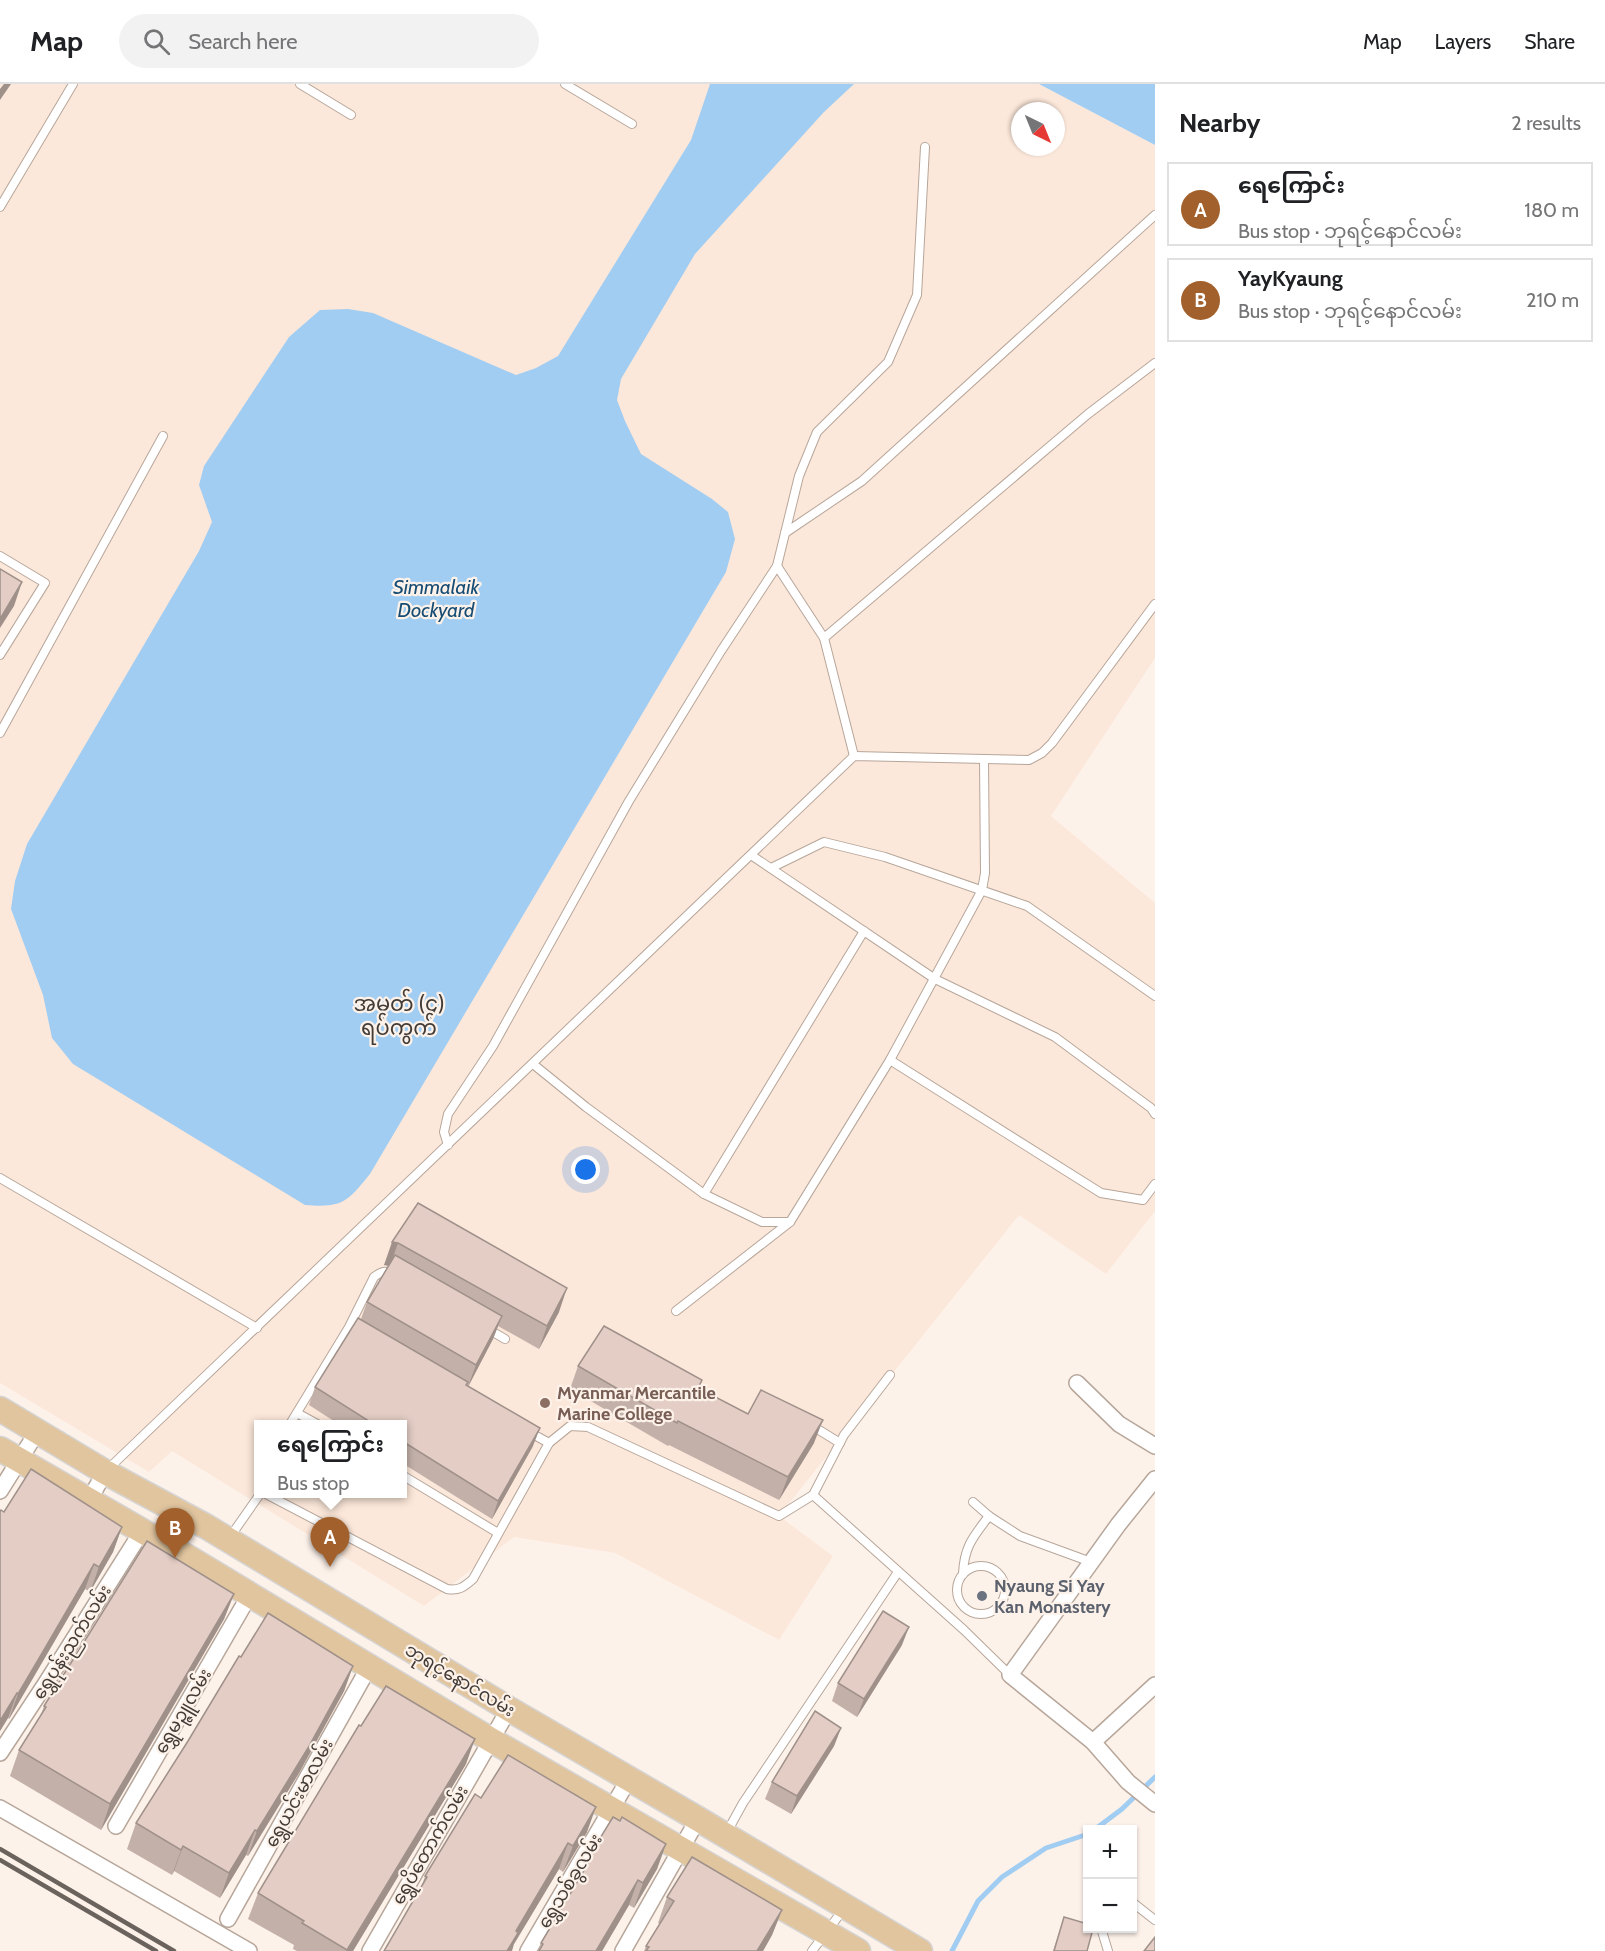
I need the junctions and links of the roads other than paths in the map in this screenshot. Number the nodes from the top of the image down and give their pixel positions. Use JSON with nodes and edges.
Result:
{"nodes":[{"id":1,"x":73,"y":84,"type":"edge"},
{"id":2,"x":300,"y":84,"type":"edge"},
{"id":3,"x":565,"y":84,"type":"edge"},
{"id":4,"x":351,"y":115,"type":"dead end"},
{"id":5,"x":632,"y":124,"type":"dead end"},
{"id":6,"x":925,"y":147,"type":"dead end"},
{"id":7,"x":0,"y":207,"type":"edge"},
{"id":8,"x":1155,"y":215,"type":"edge"},
{"id":9,"x":1155,"y":363,"type":"edge"},
{"id":10,"x":163,"y":435,"type":"dead end"},
{"id":11,"x":785,"y":533,"type":"junction"},
{"id":12,"x":0,"y":556,"type":"edge"},
{"id":13,"x":777,"y":566,"type":"junction"},
{"id":14,"x":1155,"y":604,"type":"edge"},
{"id":15,"x":824,"y":638,"type":"junction"},
{"id":16,"x":0,"y":655,"type":"edge"},
{"id":17,"x":0,"y":733,"type":"edge"},
{"id":18,"x":854,"y":756,"type":"junction"},
{"id":19,"x":984,"y":759,"type":"junction"},
{"id":20,"x":751,"y":855,"type":"junction"},
{"id":21,"x":771,"y":868,"type":"junction"},
{"id":22,"x":982,"y":890,"type":"junction"},
{"id":23,"x":864,"y":931,"type":"junction"},
{"id":24,"x":935,"y":979,"type":"junction"},
{"id":25,"x":1155,"y":996,"type":"edge"},
{"id":26,"x":890,"y":1060,"type":"junction"},
{"id":27,"x":533,"y":1064,"type":"junction"},
{"id":28,"x":1155,"y":1114,"type":"edge"},
{"id":29,"x":448,"y":1145,"type":"junction"},
{"id":30,"x":0,"y":1178,"type":"edge"},
{"id":31,"x":1155,"y":1184,"type":"edge"},
{"id":32,"x":704,"y":1194,"type":"junction"},
{"id":33,"x":790,"y":1222,"type":"junction"},
{"id":34,"x":397,"y":1277,"type":"edge"},
{"id":35,"x":676,"y":1311,"type":"dead end"},
{"id":36,"x":475,"y":1322,"type":"edge"},
{"id":37,"x":349,"y":1327,"type":"junction"},
{"id":38,"x":257,"y":1328,"type":"junction"},
{"id":39,"x":359,"y":1333,"type":"edge"},
{"id":40,"x":505,"y":1339,"type":"dead end"},
{"id":41,"x":890,"y":1375,"type":"dead end"},
{"id":42,"x":1077,"y":1383,"type":"dead end"},
{"id":43,"x":0,"y":1409,"type":"edge"},
{"id":44,"x":297,"y":1413,"type":"junction"},
{"id":45,"x":799,"y":1418,"type":"edge"},
{"id":46,"x":294,"y":1420,"type":"edge"},
{"id":47,"x":309,"y":1420,"type":"edge"},
{"id":48,"x":519,"y":1425,"type":"edge"},
{"id":49,"x":37,"y":1432,"type":"junction"},
{"id":50,"x":549,"y":1443,"type":"junction"},
{"id":51,"x":840,"y":1443,"type":"junction"},
{"id":52,"x":1155,"y":1446,"type":"edge"},
{"id":53,"x":9,"y":1455,"type":"edge"},
{"id":54,"x":105,"y":1472,"type":"junction"},
{"id":55,"x":407,"y":1478,"type":"edge"},
{"id":56,"x":1155,"y":1479,"type":"edge"},
{"id":57,"x":0,"y":1491,"type":"edge"},
{"id":58,"x":813,"y":1495,"type":"junction"},
{"id":59,"x":257,"y":1498,"type":"edge"},
{"id":60,"x":274,"y":1498,"type":"edge"},
{"id":61,"x":88,"y":1502,"type":"junction"},
{"id":62,"x":973,"y":1503,"type":"dead end"},
{"id":63,"x":989,"y":1516,"type":"junction"},
{"id":64,"x":142,"y":1531,"type":"junction"},
{"id":65,"x":498,"y":1533,"type":"junction"},
{"id":66,"x":227,"y":1540,"type":"junction"},
{"id":67,"x":1091,"y":1562,"type":"junction"},
{"id":68,"x":898,"y":1572,"type":"junction"},
{"id":69,"x":963,"y":1574,"type":"junction"},
{"id":70,"x":249,"y":1596,"type":"junction"},
{"id":71,"x":369,"y":1667,"type":"junction"},
{"id":72,"x":1010,"y":1675,"type":"junction"},
{"id":73,"x":1155,"y":1685,"type":"edge"},
{"id":74,"x":508,"y":1709,"type":"junction"},
{"id":75,"x":491,"y":1740,"type":"junction"},
{"id":76,"x":1093,"y":1742,"type":"junction"},
{"id":77,"x":0,"y":1753,"type":"edge"},
{"id":78,"x":629,"y":1779,"type":"junction"},
{"id":79,"x":1155,"y":1804,"type":"edge"},
{"id":80,"x":0,"y":1808,"type":"edge"},
{"id":81,"x":612,"y":1810,"type":"junction"},
{"id":82,"x":698,"y":1819,"type":"junction"},
{"id":83,"x":116,"y":1826,"type":"dead end"},
{"id":84,"x":726,"y":1835,"type":"junction"},
{"id":85,"x":681,"y":1850,"type":"junction"},
{"id":86,"x":846,"y":1906,"type":"junction"},
{"id":87,"x":1137,"y":1906,"type":"edge"},
{"id":88,"x":228,"y":1919,"type":"dead end"},
{"id":89,"x":1155,"y":1920,"type":"edge"},
{"id":90,"x":1102,"y":1933,"type":"edge"},
{"id":91,"x":820,"y":1942,"type":"edge"},
{"id":92,"x":864,"y":1942,"type":"edge"},
{"id":93,"x":249,"y":1951,"type":"edge"},
{"id":94,"x":370,"y":1951,"type":"edge"},
{"id":95,"x":528,"y":1951,"type":"edge"},
{"id":96,"x":623,"y":1951,"type":"edge"},
{"id":97,"x":920,"y":1951,"type":"edge"},
{"id":98,"x":1108,"y":1951,"type":"edge"}],
"edges":[{"from":1,"to":7,"type":"lane"},
{"from":2,"to":4,"type":"lane"},
{"from":3,"to":5,"type":"lane"},
{"from":6,"to":11,"type":"lane"},
{"from":8,"to":11,"type":"lane"},
{"from":9,"to":15,"type":"lane"},
{"from":10,"to":17,"type":"lane"},
{"from":11,"to":13,"type":"lane"},
{"from":12,"to":16,"type":"lane"},
{"from":13,"to":15,"type":"lane"},
{"from":13,"to":29,"type":"lane"},
{"from":14,"to":19,"type":"lane"},
{"from":15,"to":18,"type":"lane"},
{"from":18,"to":19,"type":"lane"},
{"from":18,"to":20,"type":"lane"},
{"from":19,"to":22,"type":"lane"},
{"from":20,"to":21,"type":"lane"},
{"from":20,"to":27,"type":"lane"},
{"from":21,"to":22,"type":"lane"},
{"from":21,"to":23,"type":"lane"},
{"from":22,"to":24,"type":"lane"},
{"from":22,"to":25,"type":"lane"},
{"from":23,"to":24,"type":"lane"},
{"from":23,"to":32,"type":"lane"},
{"from":24,"to":26,"type":"lane"},
{"from":24,"to":28,"type":"lane"},
{"from":26,"to":31,"type":"lane"},
{"from":26,"to":33,"type":"lane"},
{"from":27,"to":29,"type":"lane"},
{"from":27,"to":32,"type":"lane"},
{"from":29,"to":38,"type":"lane"},
{"from":30,"to":38,"type":"lane"},
{"from":32,"to":33,"type":"lane"},
{"from":33,"to":35,"type":"lane"},
{"from":34,"to":37,"type":"lane"},
{"from":36,"to":40,"type":"lane"},
{"from":37,"to":39,"type":"lane"},
{"from":37,"to":44,"type":"lane"},
{"from":38,"to":54,"type":"lane"},
{"from":41,"to":51,"type":"lane"},
{"from":42,"to":52,"type":"street"},
{"from":43,"to":49,"type":"main road","name":"ဘုရင့်နောင်လမ်း"},
{"from":44,"to":46,"type":"lane"},
{"from":44,"to":47,"type":"lane"},
{"from":45,"to":51,"type":"lane"},
{"from":48,"to":50,"type":"lane"},
{"from":49,"to":53,"type":"street"},
{"from":49,"to":54,"type":"main road","name":"ဘုရင့်နောင်လမ်း"},
{"from":50,"to":58,"type":"lane"},
{"from":50,"to":65,"type":"lane"},
{"from":51,"to":58,"type":"lane"},
{"from":53,"to":57,"type":"street"},
{"from":53,"to":61,"type":"main road","name":"ဘုရင့်နောင်လမ်း"},
{"from":54,"to":61,"type":"street"},
{"from":54,"to":66,"type":"main road","name":"ဘုရင့်နောင်လမ်း"},
{"from":55,"to":65,"type":"lane"},
{"from":56,"to":67,"type":"street"},
{"from":58,"to":68,"type":"lane"},
{"from":59,"to":66,"type":"lane"},
{"from":60,"to":65,"type":"lane"},
{"from":61,"to":64,"type":"main road","name":"ဘုရင့်နောင်လမ်း"},
{"from":62,"to":63,"type":"lane"},
{"from":63,"to":67,"type":"lane"},
{"from":63,"to":69,"type":"lane"},
{"from":64,"to":70,"type":"main road","name":"ဘုရင့်နောင်လမ်း"},
{"from":64,"to":77,"type":"street","name":"ရွှေပုန်းညက်လမ်း"},
{"from":66,"to":74,"type":"main road","name":"ဘုရင့်နောင်လမ်း"},
{"from":67,"to":72,"type":"street"},
{"from":68,"to":72,"type":"lane"},
{"from":68,"to":84,"type":"lane"},
{"from":69,"to":69,"type":"lane"},
{"from":70,"to":71,"type":"main road","name":"ဘုရင့်နောင်လမ်း"},
{"from":70,"to":83,"type":"street","name":"ရွှေမဉ္ဇူလမ်း"},
{"from":71,"to":75,"type":"main road","name":"ဘုရင့်နောင်လမ်း"},
{"from":71,"to":88,"type":"street","name":"ရွှေယင်းမာလမ်း"},
{"from":72,"to":76,"type":"street"},
{"from":73,"to":76,"type":"street"},
{"from":74,"to":75,"type":"street","name":"ရွှေပိတောက်လမ်း"},
{"from":74,"to":78,"type":"main road","name":"ဘုရင့်နောင်လမ်း"},
{"from":75,"to":81,"type":"main road","name":"ဘုရင့်နောင်လမ်း"},
{"from":75,"to":94,"type":"street","name":"ရွှေပိတောက်လမ်း"},
{"from":76,"to":79,"type":"street"},
{"from":78,"to":81,"type":"street","name":"ရွှေသစ်ခွလမ်း"},
{"from":78,"to":82,"type":"main road","name":"ဘုရင့်နောင်လမ်း"},
{"from":80,"to":93,"type":"street"},
{"from":81,"to":85,"type":"main road","name":"ဘုရင့်နောင်လမ်း"},
{"from":81,"to":95,"type":"street","name":"ရွှေသစ်ခွလမ်း"},
{"from":82,"to":84,"type":"main road","name":"ဘုရင့်နောင်လမ်း"},
{"from":82,"to":85,"type":"street"},
{"from":84,"to":86,"type":"main road","name":"ဘုရင့်နောင်လမ်း"},
{"from":85,"to":91,"type":"main road","name":"ဘုရင့်နောင်လမ်း"},
{"from":85,"to":96,"type":"street"},
{"from":86,"to":91,"type":"lane"},
{"from":86,"to":92,"type":"main road","name":"ဘုရင့်နောင်လမ်း"},
{"from":87,"to":89,"type":"lane"},
{"from":90,"to":98,"type":"lane"},
{"from":91,"to":92,"type":"main road","name":"ဘုရင့်နောင်လမ်း"},
{"from":92,"to":97,"type":"main road","name":"ဘုရင့်နောင်လမ်း"}]}
